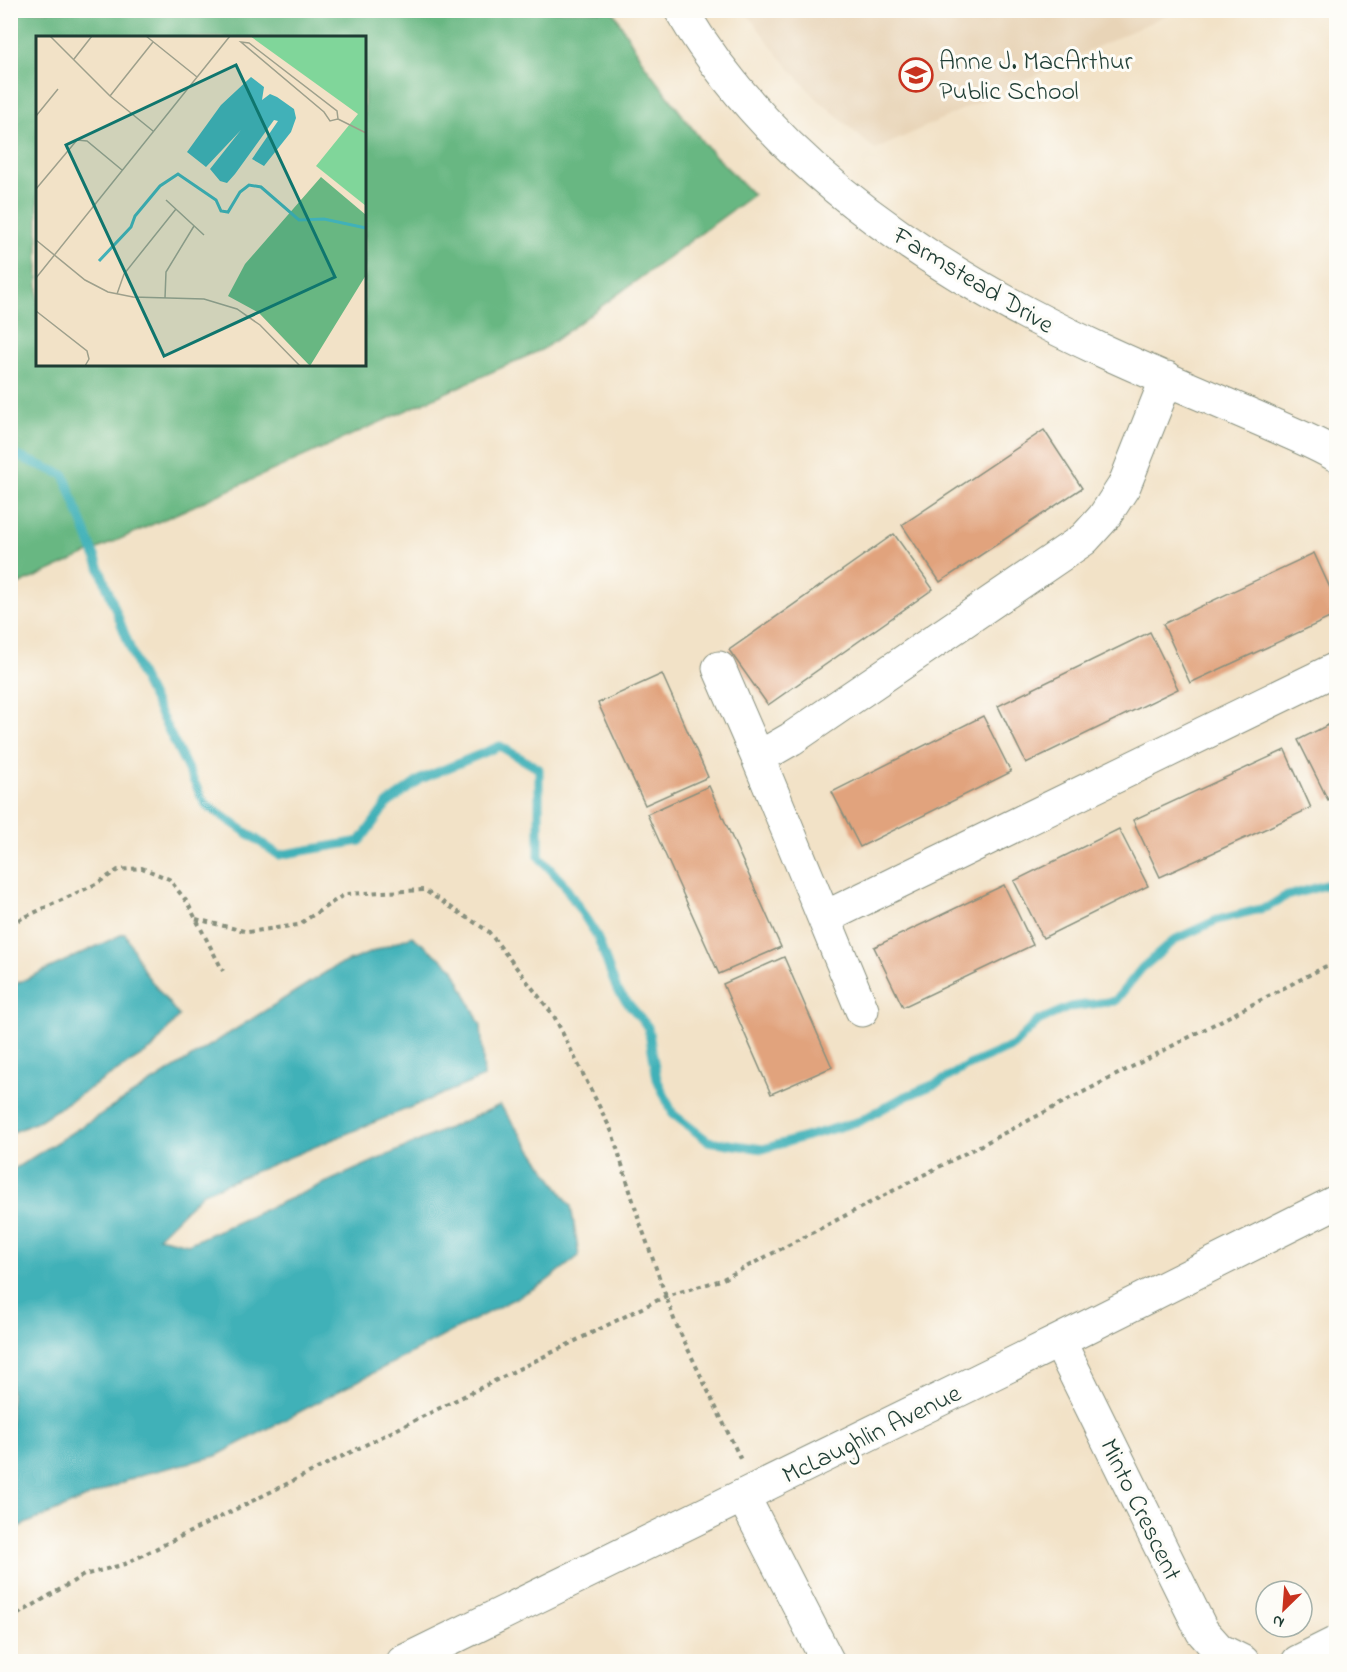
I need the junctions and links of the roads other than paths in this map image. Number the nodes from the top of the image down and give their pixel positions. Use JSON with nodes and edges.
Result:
{"nodes":[{"id":1,"x":681,"y":10,"type":"edge"},
{"id":2,"x":1167,"y":378,"type":"junction"},
{"id":3,"x":1336,"y":454,"type":"edge"},
{"id":4,"x":719,"y":668,"type":"dead end"},
{"id":5,"x":1336,"y":669,"type":"edge"},
{"id":6,"x":758,"y":758,"type":"junction"},
{"id":7,"x":824,"y":918,"type":"junction"},
{"id":8,"x":862,"y":1010,"type":"dead end"},
{"id":9,"x":1336,"y":1202,"type":"edge"},
{"id":10,"x":1059,"y":1341,"type":"junction"},
{"id":11,"x":749,"y":1493,"type":"junction"},
{"id":12,"x":1336,"y":1643,"type":"edge"},
{"id":13,"x":403,"y":1662,"type":"edge"},
{"id":14,"x":828,"y":1662,"type":"edge"},
{"id":15,"x":1243,"y":1662,"type":"edge"},
{"id":16,"x":1298,"y":1662,"type":"edge"}],
"edges":[{"from":1,"to":2,"type":"street","name":"Farmstead Drive"},
{"from":2,"to":3,"type":"street","name":"Farmstead Drive"},
{"from":2,"to":6,"type":"street"},
{"from":4,"to":6,"type":"street"},
{"from":5,"to":7,"type":"street"},
{"from":6,"to":7,"type":"street"},
{"from":7,"to":8,"type":"street"},
{"from":9,"to":10,"type":"street","name":"McLaughlin Avenue"},
{"from":10,"to":11,"type":"street","name":"McLaughlin Avenue"},
{"from":10,"to":15,"type":"street","name":"Minto Crescent"},
{"from":11,"to":13,"type":"street","name":"McLaughlin Avenue"},
{"from":11,"to":14,"type":"street"},
{"from":12,"to":16,"type":"street"}]}
